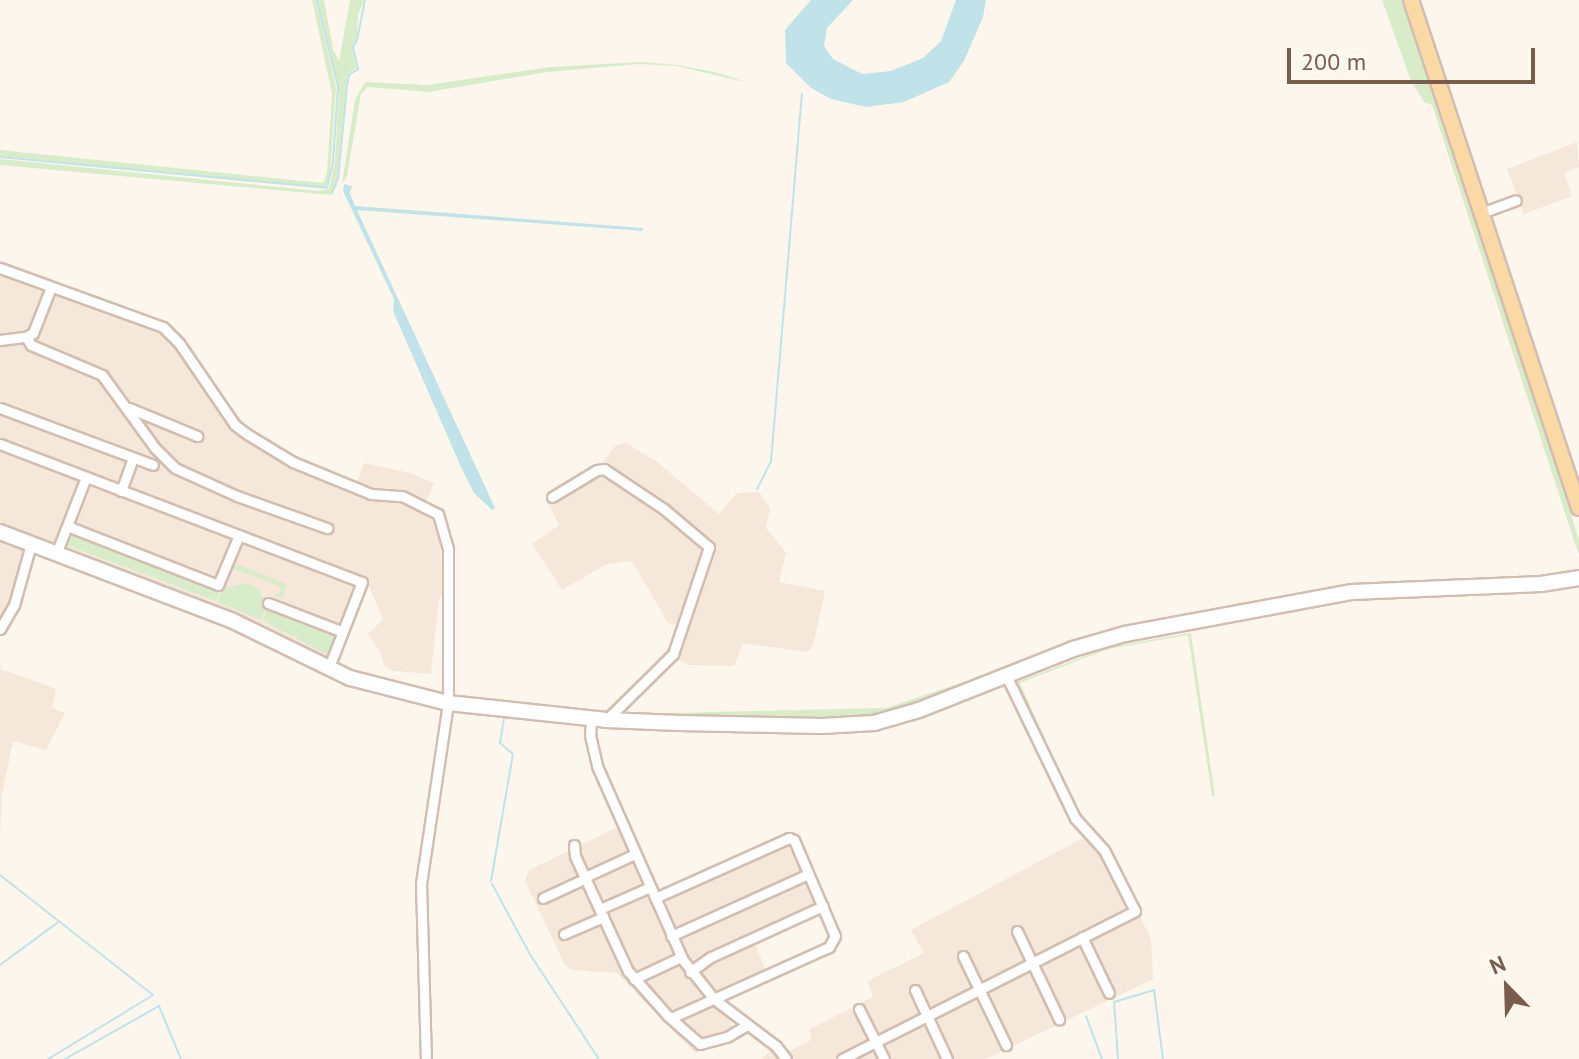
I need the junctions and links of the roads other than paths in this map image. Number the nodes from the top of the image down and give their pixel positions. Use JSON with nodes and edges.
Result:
{"nodes":[{"id":1,"x":1411,"y":0,"type":"edge"},
{"id":2,"x":1516,"y":200,"type":"dead end"},
{"id":3,"x":1481,"y":213,"type":"junction"},
{"id":4,"x":0,"y":268,"type":"edge"},
{"id":5,"x":51,"y":287,"type":"junction"},
{"id":6,"x":26,"y":337,"type":"junction"},
{"id":7,"x":0,"y":340,"type":"edge"},
{"id":8,"x":0,"y":408,"type":"edge"},
{"id":9,"x":129,"y":408,"type":"junction"},
{"id":10,"x":197,"y":436,"type":"dead end"},
{"id":11,"x":0,"y":444,"type":"edge"},
{"id":12,"x":133,"y":458,"type":"junction"},
{"id":13,"x":153,"y":465,"type":"dead end"},
{"id":14,"x":86,"y":477,"type":"junction"},
{"id":15,"x":121,"y":491,"type":"junction"},
{"id":16,"x":552,"y":497,"type":"dead end"},
{"id":17,"x":1579,"y":508,"type":"edge"},
{"id":18,"x":67,"y":526,"type":"junction"},
{"id":19,"x":327,"y":528,"type":"dead end"},
{"id":20,"x":0,"y":532,"type":"edge"},
{"id":21,"x":239,"y":535,"type":"junction"},
{"id":22,"x":31,"y":544,"type":"junction"},
{"id":23,"x":56,"y":554,"type":"junction"},
{"id":24,"x":1579,"y":578,"type":"edge"},
{"id":25,"x":268,"y":603,"type":"dead end"},
{"id":26,"x":0,"y":629,"type":"edge"},
{"id":27,"x":343,"y":632,"type":"junction"},
{"id":28,"x":329,"y":667,"type":"junction"},
{"id":29,"x":1006,"y":675,"type":"junction"},
{"id":30,"x":448,"y":703,"type":"junction"},
{"id":31,"x":591,"y":718,"type":"junction"},
{"id":32,"x":606,"y":720,"type":"junction"},
{"id":33,"x":574,"y":845,"type":"dead end"},
{"id":34,"x":635,"y":854,"type":"junction"},
{"id":35,"x":808,"y":874,"type":"junction"},
{"id":36,"x":585,"y":878,"type":"junction"},
{"id":37,"x":650,"y":887,"type":"junction"},
{"id":38,"x":543,"y":898,"type":"dead end"},
{"id":39,"x":655,"y":898,"type":"junction"},
{"id":40,"x":823,"y":906,"type":"junction"},
{"id":41,"x":601,"y":913,"type":"junction"},
{"id":42,"x":1017,"y":931,"type":"dead end"},
{"id":43,"x":564,"y":934,"type":"dead end"},
{"id":44,"x":671,"y":936,"type":"junction"},
{"id":45,"x":1082,"y":937,"type":"junction"},
{"id":46,"x":963,"y":956,"type":"dead end"},
{"id":47,"x":681,"y":957,"type":"junction"},
{"id":48,"x":1032,"y":962,"type":"junction"},
{"id":49,"x":690,"y":972,"type":"junction"},
{"id":50,"x":634,"y":979,"type":"junction"},
{"id":51,"x":979,"y":989,"type":"junction"},
{"id":52,"x":915,"y":990,"type":"dead end"},
{"id":53,"x":1109,"y":993,"type":"dead end"},
{"id":54,"x":714,"y":999,"type":"junction"},
{"id":55,"x":859,"y":1009,"type":"dead end"},
{"id":56,"x":927,"y":1016,"type":"junction"},
{"id":57,"x":671,"y":1018,"type":"junction"},
{"id":58,"x":1059,"y":1019,"type":"dead end"},
{"id":59,"x":747,"y":1025,"type":"junction"},
{"id":60,"x":875,"y":1042,"type":"junction"},
{"id":61,"x":1006,"y":1045,"type":"dead end"},
{"id":62,"x":426,"y":1059,"type":"edge"},
{"id":63,"x":786,"y":1059,"type":"edge"},
{"id":64,"x":842,"y":1059,"type":"edge"},
{"id":65,"x":884,"y":1059,"type":"edge"},
{"id":66,"x":947,"y":1059,"type":"edge"}],
"edges":[{"from":1,"to":3,"type":"main road"},
{"from":2,"to":3,"type":"street"},
{"from":3,"to":17,"type":"main road"},
{"from":4,"to":5,"type":"street"},
{"from":5,"to":6,"type":"street"},
{"from":5,"to":30,"type":"street"},
{"from":6,"to":7,"type":"street"},
{"from":6,"to":9,"type":"street"},
{"from":8,"to":12,"type":"street"},
{"from":9,"to":10,"type":"street"},
{"from":9,"to":19,"type":"street"},
{"from":11,"to":14,"type":"street"},
{"from":12,"to":13,"type":"street"},
{"from":12,"to":15,"type":"street"},
{"from":14,"to":15,"type":"street"},
{"from":14,"to":18,"type":"street"},
{"from":15,"to":21,"type":"street"},
{"from":16,"to":32,"type":"street"},
{"from":18,"to":21,"type":"street"},
{"from":18,"to":23,"type":"street"},
{"from":20,"to":22,"type":"main road"},
{"from":21,"to":27,"type":"street"},
{"from":22,"to":23,"type":"main road"},
{"from":22,"to":26,"type":"street"},
{"from":23,"to":28,"type":"main road"},
{"from":24,"to":29,"type":"main road"},
{"from":25,"to":27,"type":"street"},
{"from":27,"to":28,"type":"street"},
{"from":28,"to":30,"type":"main road"},
{"from":29,"to":32,"type":"main road"},
{"from":29,"to":45,"type":"street"},
{"from":30,"to":31,"type":"main road"},
{"from":30,"to":62,"type":"street"},
{"from":31,"to":32,"type":"main road"},
{"from":31,"to":34,"type":"street"},
{"from":33,"to":36,"type":"street"},
{"from":34,"to":36,"type":"street"},
{"from":34,"to":37,"type":"street"},
{"from":35,"to":39,"type":"street"},
{"from":35,"to":40,"type":"street"},
{"from":35,"to":44,"type":"street"},
{"from":36,"to":38,"type":"street"},
{"from":36,"to":41,"type":"street"},
{"from":37,"to":39,"type":"street"},
{"from":37,"to":41,"type":"street"},
{"from":39,"to":44,"type":"street"},
{"from":40,"to":49,"type":"street"},
{"from":40,"to":54,"type":"street"},
{"from":41,"to":43,"type":"street"},
{"from":41,"to":50,"type":"street"},
{"from":42,"to":48,"type":"street"},
{"from":44,"to":47,"type":"street"},
{"from":45,"to":48,"type":"street"},
{"from":45,"to":53,"type":"street"},
{"from":46,"to":51,"type":"street"},
{"from":47,"to":49,"type":"street"},
{"from":47,"to":50,"type":"street"},
{"from":48,"to":51,"type":"street"},
{"from":48,"to":58,"type":"street"},
{"from":49,"to":54,"type":"street"},
{"from":50,"to":57,"type":"street"},
{"from":51,"to":56,"type":"street"},
{"from":51,"to":61,"type":"street"},
{"from":52,"to":56,"type":"street"},
{"from":54,"to":57,"type":"street"},
{"from":54,"to":59,"type":"street"},
{"from":55,"to":60,"type":"street"},
{"from":56,"to":60,"type":"street"},
{"from":56,"to":66,"type":"street"},
{"from":57,"to":59,"type":"street"},
{"from":59,"to":63,"type":"street"},
{"from":60,"to":64,"type":"street"},
{"from":60,"to":65,"type":"street"}]}
